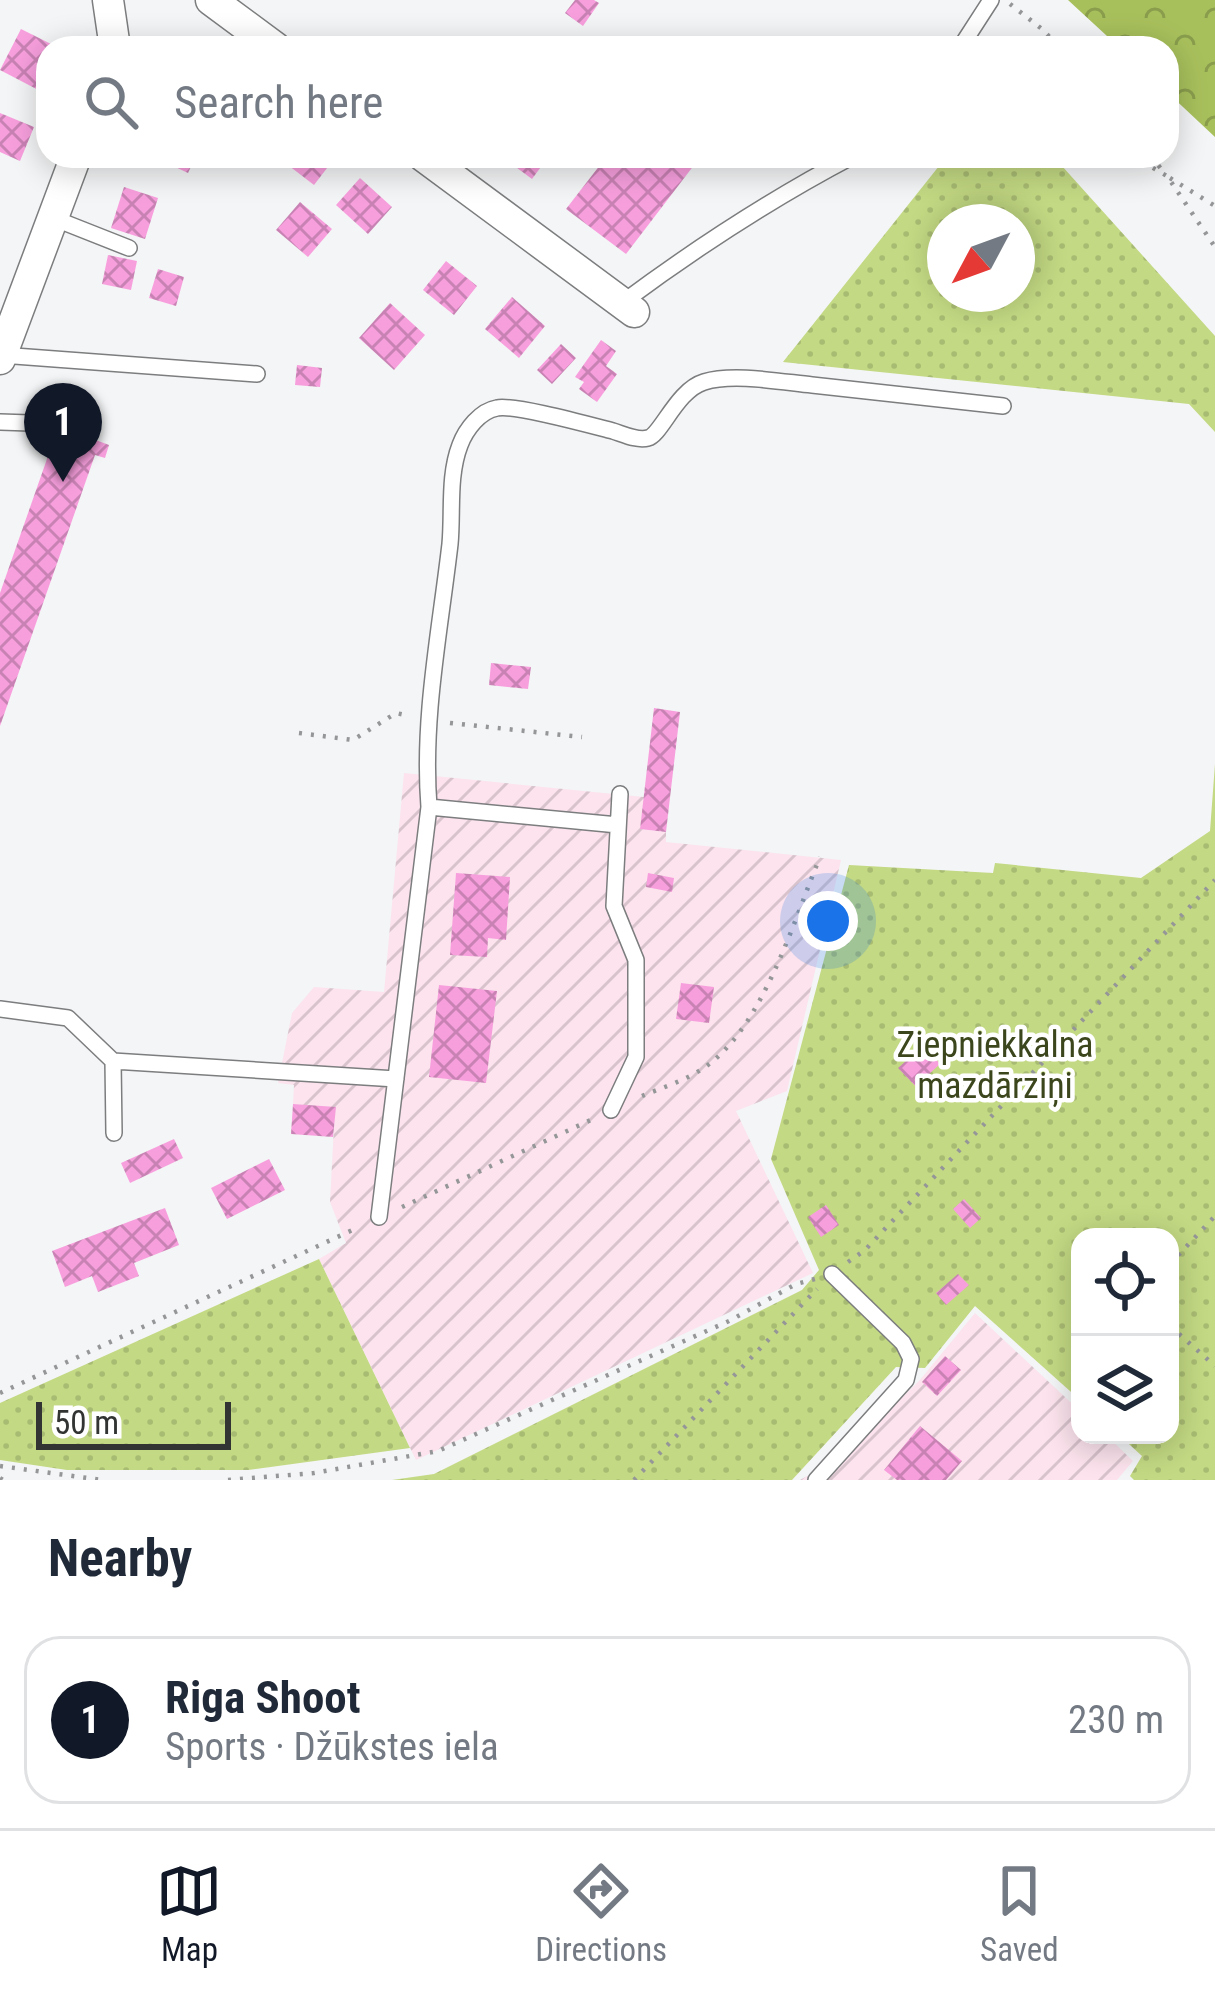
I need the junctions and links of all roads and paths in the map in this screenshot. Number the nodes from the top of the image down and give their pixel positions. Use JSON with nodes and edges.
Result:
{"nodes":[{"id":1,"x":108,"y":0,"type":"edge"},
{"id":2,"x":211,"y":0,"type":"edge"},
{"id":3,"x":991,"y":0,"type":"edge"},
{"id":4,"x":1006,"y":0,"type":"edge"},
{"id":5,"x":114,"y":36,"type":"edge"},
{"id":6,"x":260,"y":36,"type":"edge"},
{"id":7,"x":968,"y":36,"type":"edge"},
{"id":8,"x":1049,"y":36,"type":"edge"},
{"id":9,"x":71,"y":168,"type":"edge"},
{"id":10,"x":438,"y":168,"type":"edge"},
{"id":11,"x":830,"y":168,"type":"edge"},
{"id":12,"x":1153,"y":168,"type":"edge"},
{"id":13,"x":1161,"y":168,"type":"edge"},
{"id":14,"x":1167,"y":176,"type":"junction"},
{"id":15,"x":1215,"y":206,"type":"edge"},
{"id":16,"x":52,"y":218,"type":"junction"},
{"id":17,"x":129,"y":248,"type":"dead end"},
{"id":18,"x":1214,"y":248,"type":"edge"},
{"id":19,"x":628,"y":308,"type":"joint"},
{"id":20,"x":1,"y":357,"type":"edge"},
{"id":21,"x":257,"y":374,"type":"dead end"},
{"id":22,"x":1003,"y":406,"type":"dead end"},
{"id":23,"x":0,"y":422,"type":"edge"},
{"id":24,"x":62,"y":433,"type":"dead end"},
{"id":25,"x":428,"y":721,"type":"junction"},
{"id":26,"x":299,"y":733,"type":"dead end"},
{"id":27,"x":582,"y":736,"type":"dead end"},
{"id":28,"x":620,"y":794,"type":"dead end"},
{"id":29,"x":429,"y":807,"type":"junction"},
{"id":30,"x":618,"y":825,"type":"junction"},
{"id":31,"x":820,"y":857,"type":"dead end"},
{"id":32,"x":1215,"y":880,"type":"edge"},
{"id":33,"x":0,"y":1009,"type":"edge"},
{"id":34,"x":112,"y":1061,"type":"junction"},
{"id":35,"x":396,"y":1079,"type":"junction"},
{"id":36,"x":611,"y":1110,"type":"junction"},
{"id":37,"x":114,"y":1133,"type":"dead end"},
{"id":38,"x":1215,"y":1216,"type":"edge"},
{"id":39,"x":379,"y":1217,"type":"junction"},
{"id":40,"x":1179,"y":1254,"type":"edge"},
{"id":41,"x":832,"y":1274,"type":"junction"},
{"id":42,"x":1179,"y":1334,"type":"edge"},
{"id":43,"x":1215,"y":1366,"type":"edge"},
{"id":44,"x":0,"y":1393,"type":"edge"},
{"id":45,"x":0,"y":1466,"type":"edge"},
{"id":46,"x":314,"y":1473,"type":"junction"},
{"id":47,"x":102,"y":1480,"type":"edge"},
{"id":48,"x":228,"y":1480,"type":"edge"},
{"id":49,"x":320,"y":1480,"type":"edge"},
{"id":50,"x":634,"y":1480,"type":"edge"},
{"id":51,"x":816,"y":1480,"type":"edge"}],
"edges":[{"from":1,"to":5,"type":"street"},
{"from":2,"to":6,"type":"street"},
{"from":3,"to":7,"type":"lane"},
{"from":4,"to":8,"type":"path"},
{"from":9,"to":16,"type":"street"},
{"from":10,"to":19,"type":"street"},
{"from":11,"to":19,"type":"lane"},
{"from":12,"to":14,"type":"path"},
{"from":13,"to":14,"type":"path"},
{"from":14,"to":15,"type":"path"},
{"from":14,"to":18,"type":"path"},
{"from":16,"to":17,"type":"lane"},
{"from":16,"to":20,"type":"street"},
{"from":20,"to":21,"type":"lane"},
{"from":22,"to":25,"type":"lane"},
{"from":23,"to":24,"type":"lane"},
{"from":25,"to":26,"type":"path"},
{"from":25,"to":27,"type":"path"},
{"from":25,"to":29,"type":"lane"},
{"from":28,"to":30,"type":"lane"},
{"from":29,"to":30,"type":"lane"},
{"from":29,"to":35,"type":"lane"},
{"from":30,"to":36,"type":"lane"},
{"from":31,"to":36,"type":"path"},
{"from":32,"to":41,"type":"path"},
{"from":33,"to":34,"type":"lane"},
{"from":34,"to":35,"type":"lane"},
{"from":34,"to":37,"type":"lane"},
{"from":35,"to":39,"type":"lane"},
{"from":36,"to":39,"type":"path"},
{"from":38,"to":40,"type":"path"},
{"from":39,"to":44,"type":"path"},
{"from":41,"to":46,"type":"path"},
{"from":41,"to":50,"type":"path"},
{"from":41,"to":51,"type":"lane"},
{"from":42,"to":43,"type":"path"},
{"from":45,"to":47,"type":"path"},
{"from":46,"to":48,"type":"path"},
{"from":46,"to":49,"type":"path"}]}
